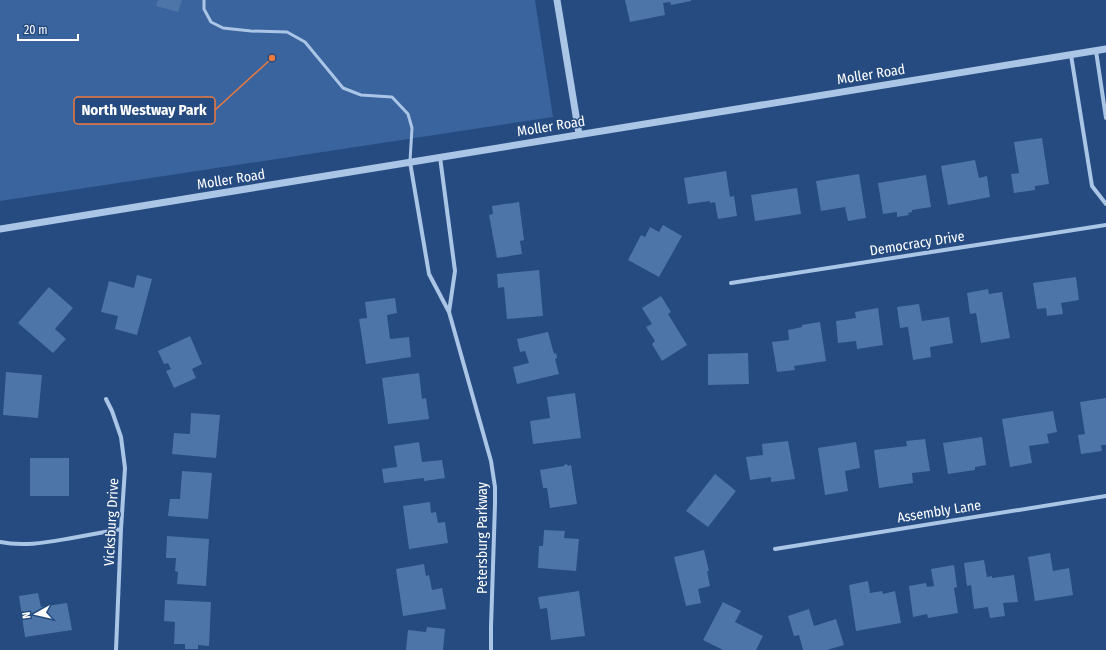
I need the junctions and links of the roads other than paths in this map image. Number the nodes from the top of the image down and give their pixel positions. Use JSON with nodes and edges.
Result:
{"nodes":[{"id":1,"x":204,"y":0,"type":"edge"},
{"id":2,"x":557,"y":0,"type":"edge"},
{"id":3,"x":1106,"y":49,"type":"edge"},
{"id":4,"x":1096,"y":51,"type":"junction"},
{"id":5,"x":1071,"y":55,"type":"junction"},
{"id":6,"x":1106,"y":118,"type":"edge"},
{"id":7,"x":579,"y":134,"type":"junction"},
{"id":8,"x":440,"y":157,"type":"junction"},
{"id":9,"x":410,"y":162,"type":"junction"},
{"id":10,"x":1106,"y":204,"type":"edge"},
{"id":11,"x":1106,"y":225,"type":"edge"},
{"id":12,"x":0,"y":229,"type":"edge"},
{"id":13,"x":731,"y":283,"type":"dead end"},
{"id":14,"x":449,"y":312,"type":"junction"},
{"id":15,"x":106,"y":399,"type":"dead end"},
{"id":16,"x":1106,"y":496,"type":"edge"},
{"id":17,"x":121,"y":529,"type":"junction"},
{"id":18,"x":0,"y":542,"type":"edge"},
{"id":19,"x":775,"y":549,"type":"dead end"},
{"id":20,"x":116,"y":650,"type":"edge"},
{"id":21,"x":491,"y":650,"type":"edge"}],
"edges":[{"from":1,"to":9,"type":"lane"},
{"from":2,"to":7,"type":"street"},
{"from":3,"to":4,"type":"street","name":"Moller Road"},
{"from":4,"to":5,"type":"street","name":"Moller Road"},
{"from":4,"to":6,"type":"street"},
{"from":5,"to":7,"type":"street","name":"Moller Road"},
{"from":5,"to":10,"type":"street"},
{"from":7,"to":8,"type":"street","name":"Moller Road"},
{"from":8,"to":9,"type":"street","name":"Moller Road"},
{"from":8,"to":14,"type":"street","name":"Petersburg Parkway"},
{"from":9,"to":12,"type":"street","name":"Moller Road"},
{"from":9,"to":14,"type":"street","name":"Petersburg Parkway"},
{"from":11,"to":13,"type":"street","name":"Democracy Drive"},
{"from":14,"to":21,"type":"street","name":"Petersburg Parkway"},
{"from":15,"to":17,"type":"street","name":"Vicksburg Drive"},
{"from":16,"to":19,"type":"street","name":"Assembly Lane"},
{"from":17,"to":18,"type":"street"},
{"from":17,"to":20,"type":"street","name":"Vicksburg Drive"}]}
